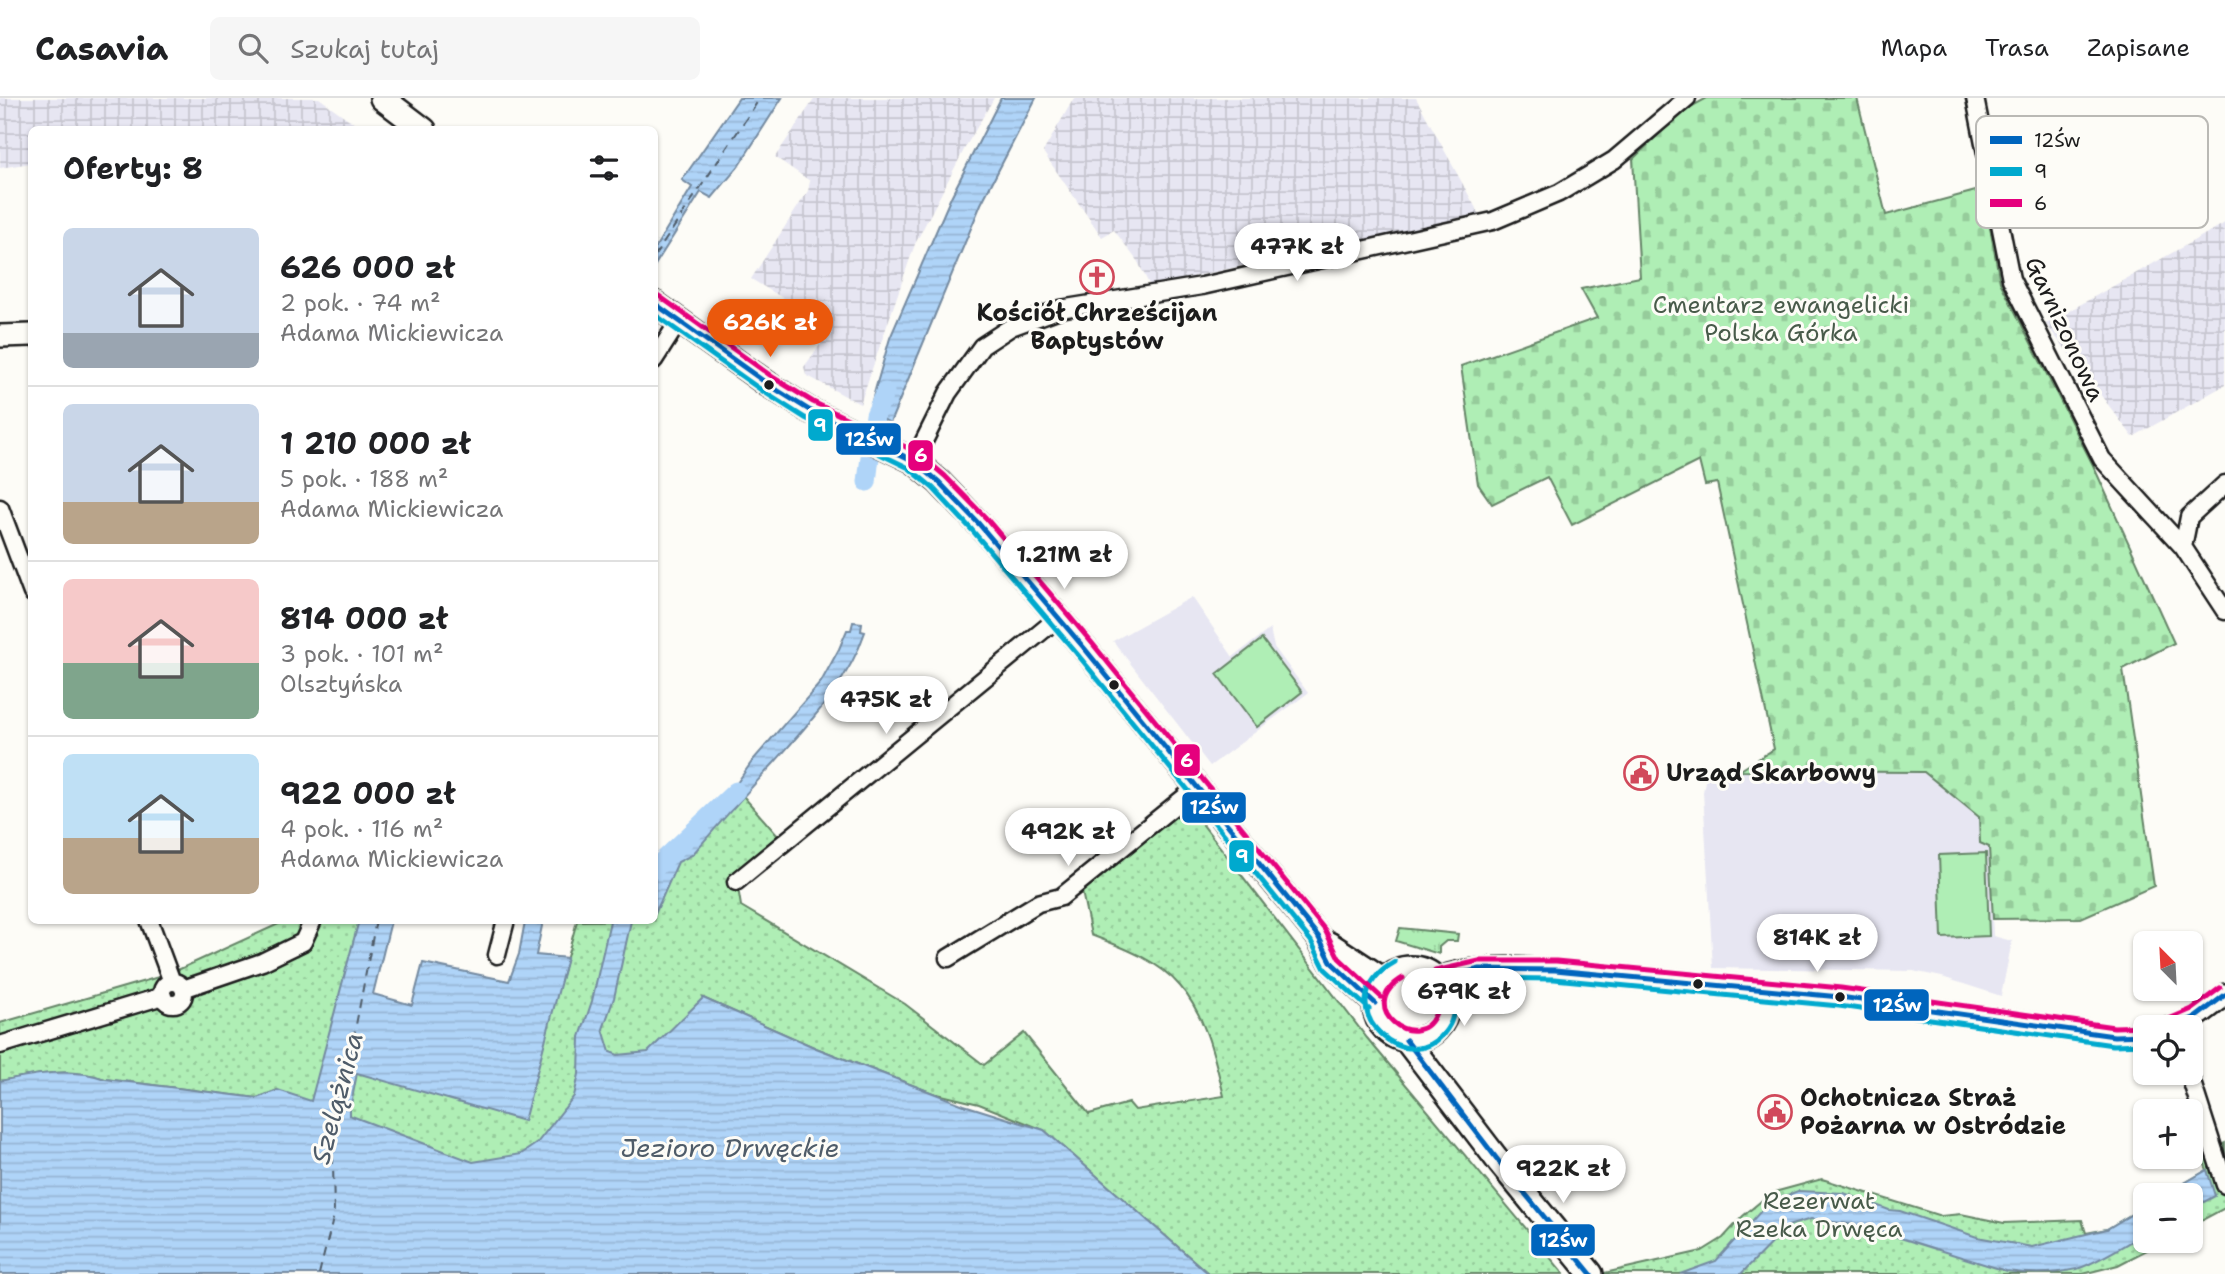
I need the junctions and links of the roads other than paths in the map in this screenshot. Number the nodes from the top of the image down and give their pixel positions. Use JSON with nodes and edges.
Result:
{"nodes":[{"id":1,"x":382,"y":98,"type":"edge"},
{"id":2,"x":1687,"y":98,"type":"edge"},
{"id":3,"x":1975,"y":98,"type":"edge"},
{"id":4,"x":1979,"y":116,"type":"edge"},
{"id":5,"x":419,"y":126,"type":"edge"},
{"id":6,"x":2001,"y":228,"type":"edge"},
{"id":7,"x":668,"y":313,"type":"edge"},
{"id":8,"x":28,"y":335,"type":"edge"},
{"id":9,"x":0,"y":336,"type":"edge"},
{"id":10,"x":658,"y":347,"type":"edge"},
{"id":11,"x":914,"y":461,"type":"junction"},
{"id":12,"x":2225,"y":484,"type":"edge"},
{"id":13,"x":0,"y":508,"type":"edge"},
{"id":14,"x":2183,"y":547,"type":"junction"},
{"id":15,"x":28,"y":582,"type":"edge"},
{"id":16,"x":2225,"y":611,"type":"edge"},
{"id":17,"x":1058,"y":618,"type":"junction"},
{"id":18,"x":1196,"y":788,"type":"junction"},
{"id":19,"x":736,"y":882,"type":"dead end"},
{"id":20,"x":150,"y":924,"type":"edge"},
{"id":21,"x":311,"y":924,"type":"edge"},
{"id":22,"x":505,"y":924,"type":"edge"},
{"id":23,"x":1318,"y":936,"type":"junction"},
{"id":24,"x":498,"y":956,"type":"dead end"},
{"id":25,"x":948,"y":958,"type":"dead end"},
{"id":26,"x":1496,"y":970,"type":"junction"},
{"id":27,"x":1438,"y":979,"type":"junction"},
{"id":28,"x":1384,"y":980,"type":"junction"},
{"id":29,"x":172,"y":989,"type":"junction"},
{"id":30,"x":2225,"y":995,"type":"edge"},
{"id":31,"x":1447,"y":1001,"type":"junction"},
{"id":32,"x":1375,"y":1003,"type":"junction"},
{"id":33,"x":2199,"y":1015,"type":"edge"},
{"id":34,"x":1432,"y":1033,"type":"junction"},
{"id":35,"x":2133,"y":1035,"type":"edge"},
{"id":36,"x":1406,"y":1040,"type":"junction"},
{"id":37,"x":0,"y":1045,"type":"edge"},
{"id":38,"x":2193,"y":1085,"type":"edge"},
{"id":39,"x":1443,"y":1090,"type":"junction"},
{"id":40,"x":2225,"y":1185,"type":"edge"},
{"id":41,"x":1591,"y":1274,"type":"edge"}],
"edges":[{"from":1,"to":5,"type":"main road"},
{"from":2,"to":11,"type":"street"},
{"from":3,"to":4,"type":"street","name":"Garnizonowa"},
{"from":6,"to":14,"type":"street","name":"Garnizonowa"},
{"from":7,"to":10,"type":"street"},
{"from":7,"to":11,"type":"main road"},
{"from":8,"to":9,"type":"street"},
{"from":11,"to":17,"type":"main road"},
{"from":12,"to":14,"type":"street"},
{"from":13,"to":15,"type":"street"},
{"from":14,"to":16,"type":"street","name":"Garnizonowa"},
{"from":17,"to":18,"type":"main road"},
{"from":17,"to":19,"type":"street"},
{"from":18,"to":23,"type":"main road"},
{"from":18,"to":25,"type":"street"},
{"from":20,"to":29,"type":"street"},
{"from":21,"to":29,"type":"street"},
{"from":22,"to":24,"type":"street"},
{"from":23,"to":28,"type":"main road"},
{"from":23,"to":32,"type":"main road"},
{"from":26,"to":27,"type":"street"},
{"from":26,"to":31,"type":"street"},
{"from":26,"to":35,"type":"street"},
{"from":27,"to":28,"type":"main road"},
{"from":27,"to":31,"type":"main road"},
{"from":28,"to":32,"type":"main road"},
{"from":29,"to":37,"type":"street"},
{"from":30,"to":33,"type":"street"},
{"from":31,"to":34,"type":"main road"},
{"from":32,"to":36,"type":"main road"},
{"from":34,"to":36,"type":"main road"},
{"from":34,"to":39,"type":"main road"},
{"from":36,"to":39,"type":"main road"},
{"from":38,"to":40,"type":"street"},
{"from":39,"to":41,"type":"main road"}]}
